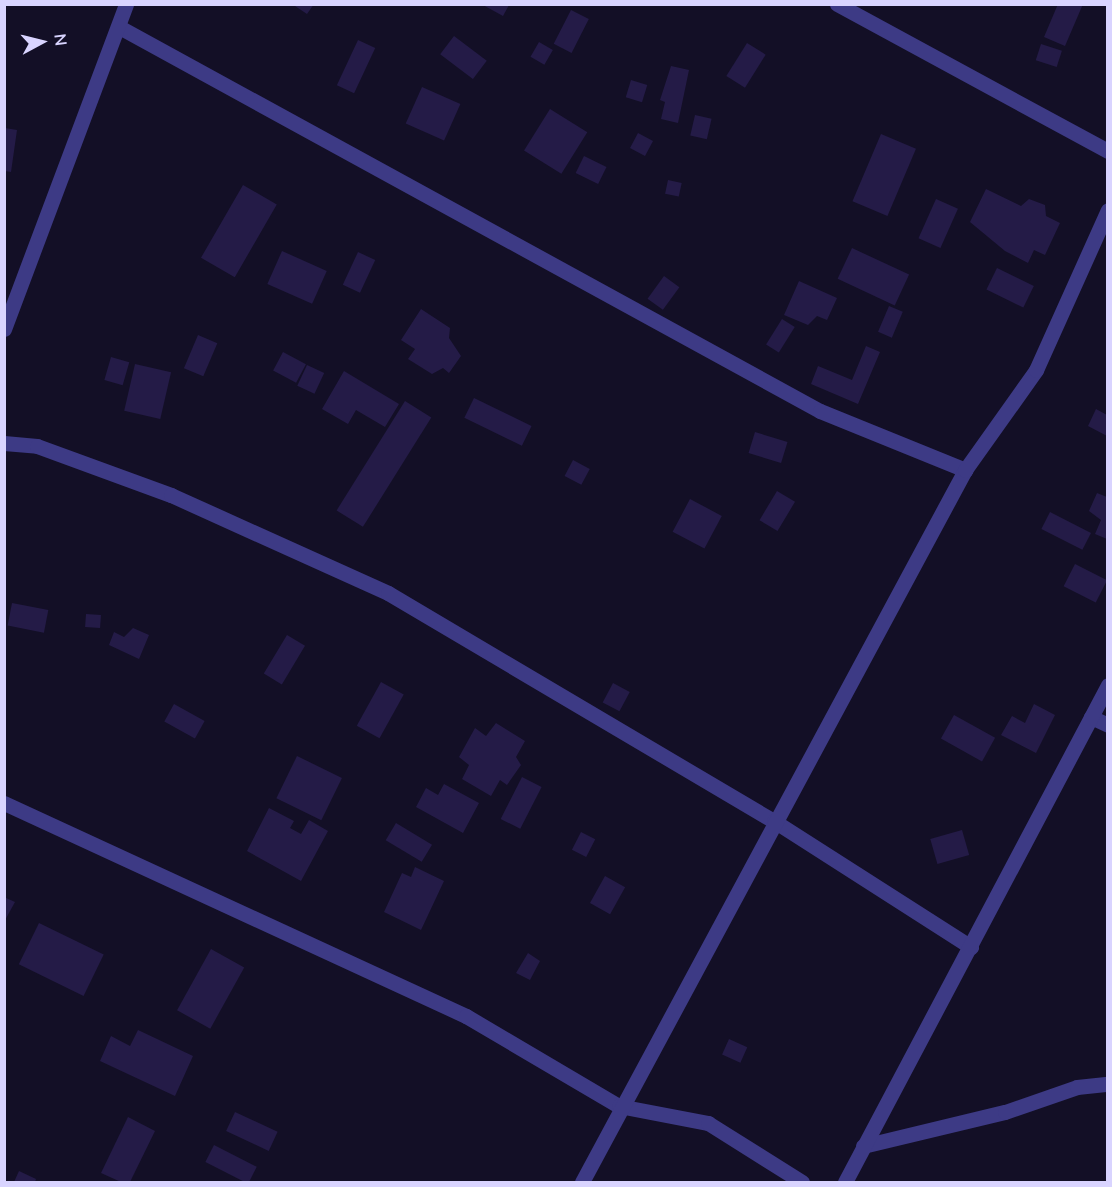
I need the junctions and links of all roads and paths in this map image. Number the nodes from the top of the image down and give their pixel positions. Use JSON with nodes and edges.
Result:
{"nodes":[{"id":1,"x":126,"y":4,"type":"edge"},
{"id":2,"x":837,"y":4,"type":"edge"},
{"id":3,"x":122,"y":28,"type":"junction"},
{"id":4,"x":1107,"y":151,"type":"edge"},
{"id":5,"x":1107,"y":210,"type":"edge"},
{"id":6,"x":4,"y":329,"type":"edge"},
{"id":7,"x":4,"y":442,"type":"edge"},
{"id":8,"x":965,"y":470,"type":"junction"},
{"id":9,"x":1107,"y":685,"type":"edge"},
{"id":10,"x":1091,"y":717,"type":"junction"},
{"id":11,"x":1107,"y":725,"type":"edge"},
{"id":12,"x":4,"y":803,"type":"edge"},
{"id":13,"x":774,"y":821,"type":"junction"},
{"id":14,"x":971,"y":947,"type":"junction"},
{"id":15,"x":1107,"y":1084,"type":"edge"},
{"id":16,"x":619,"y":1106,"type":"junction"},
{"id":17,"x":863,"y":1146,"type":"junction"},
{"id":18,"x":582,"y":1182,"type":"edge"},
{"id":19,"x":802,"y":1182,"type":"edge"},
{"id":20,"x":845,"y":1182,"type":"edge"}],
"edges":[{"from":1,"to":3,"type":"street"},
{"from":2,"to":4,"type":"street"},
{"from":3,"to":6,"type":"street"},
{"from":3,"to":8,"type":"street"},
{"from":5,"to":8,"type":"street"},
{"from":7,"to":13,"type":"street"},
{"from":8,"to":13,"type":"street"},
{"from":9,"to":10,"type":"street"},
{"from":10,"to":11,"type":"street"},
{"from":10,"to":14,"type":"street"},
{"from":12,"to":16,"type":"street"},
{"from":13,"to":14,"type":"street"},
{"from":13,"to":16,"type":"street"},
{"from":14,"to":17,"type":"street"},
{"from":15,"to":17,"type":"street"},
{"from":16,"to":18,"type":"street"},
{"from":16,"to":19,"type":"street"},
{"from":17,"to":20,"type":"street"}]}
